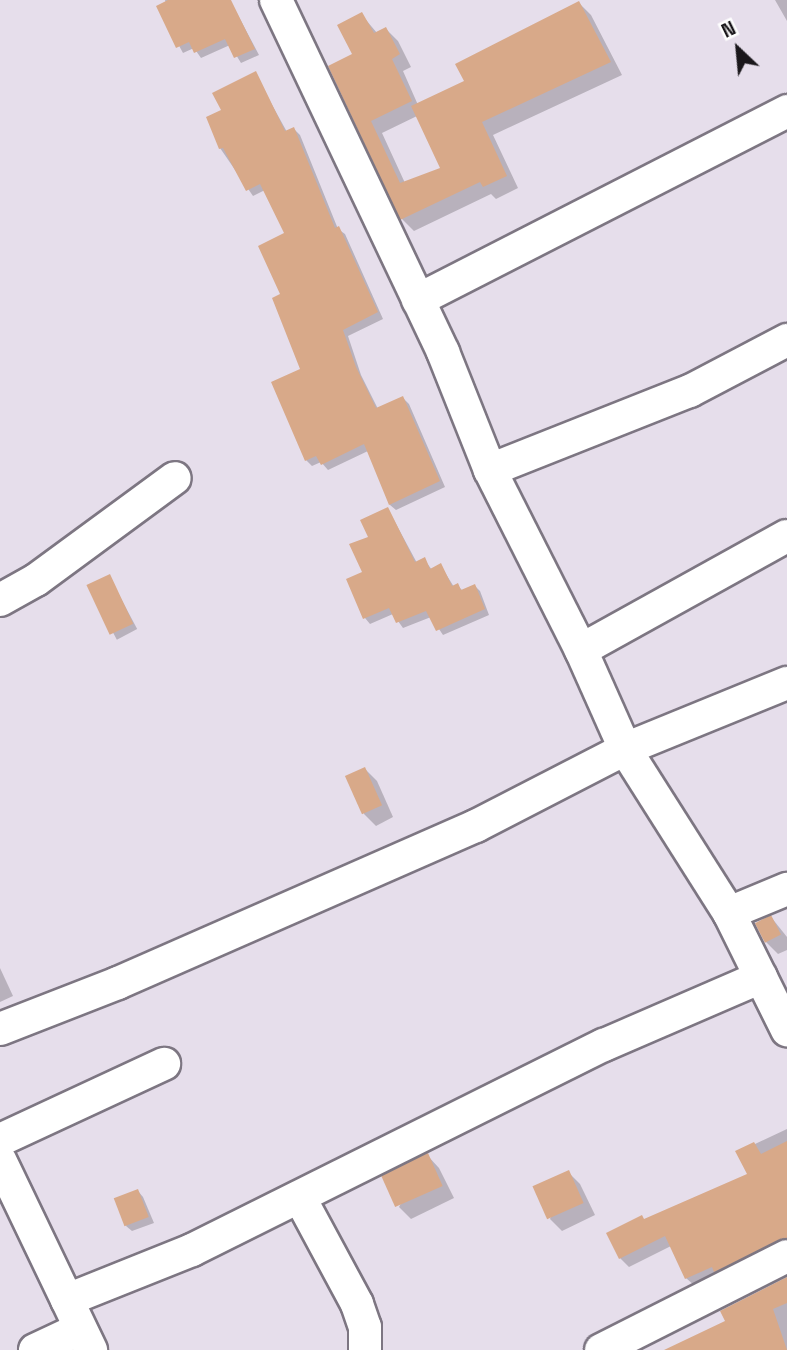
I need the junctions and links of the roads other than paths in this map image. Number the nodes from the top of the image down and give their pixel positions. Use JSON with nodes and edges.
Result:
{"nodes":[{"id":1,"x":276,"y":0,"type":"edge"},
{"id":2,"x":787,"y":111,"type":"edge"},
{"id":3,"x":418,"y":300,"type":"junction"},
{"id":4,"x":787,"y":340,"type":"edge"},
{"id":5,"x":490,"y":470,"type":"junction"},
{"id":6,"x":176,"y":478,"type":"dead end"},
{"id":7,"x":787,"y":536,"type":"edge"},
{"id":8,"x":0,"y":600,"type":"edge"},
{"id":9,"x":581,"y":650,"type":"junction"},
{"id":10,"x":787,"y":683,"type":"edge"},
{"id":11,"x":625,"y":749,"type":"junction"},
{"id":12,"x":787,"y":889,"type":"edge"},
{"id":13,"x":729,"y":913,"type":"junction"},
{"id":14,"x":761,"y":977,"type":"junction"},
{"id":15,"x":0,"y":1029,"type":"edge"},
{"id":16,"x":787,"y":1030,"type":"edge"},
{"id":17,"x":164,"y":1064,"type":"dead end"},
{"id":18,"x":0,"y":1140,"type":"edge"},
{"id":19,"x":0,"y":1160,"type":"edge"},
{"id":20,"x":7,"y":1193,"type":"edge"},
{"id":21,"x":300,"y":1198,"type":"junction"},
{"id":22,"x":787,"y":1256,"type":"edge"},
{"id":23,"x":67,"y":1300,"type":"junction"},
{"id":24,"x":86,"y":1339,"type":"edge"},
{"id":25,"x":35,"y":1350,"type":"edge"},
{"id":26,"x":365,"y":1350,"type":"edge"},
{"id":27,"x":601,"y":1350,"type":"edge"}],
"edges":[{"from":1,"to":3,"type":"street"},
{"from":2,"to":3,"type":"street"},
{"from":3,"to":5,"type":"street"},
{"from":4,"to":5,"type":"street"},
{"from":5,"to":9,"type":"street"},
{"from":6,"to":8,"type":"street"},
{"from":7,"to":9,"type":"street"},
{"from":9,"to":11,"type":"street"},
{"from":10,"to":11,"type":"street"},
{"from":11,"to":13,"type":"street"},
{"from":11,"to":15,"type":"street"},
{"from":12,"to":13,"type":"street"},
{"from":13,"to":14,"type":"street"},
{"from":14,"to":16,"type":"street"},
{"from":14,"to":21,"type":"street"},
{"from":17,"to":18,"type":"street"},
{"from":19,"to":20,"type":"street"},
{"from":20,"to":23,"type":"street"},
{"from":21,"to":23,"type":"street"},
{"from":21,"to":26,"type":"street"},
{"from":22,"to":27,"type":"street"},
{"from":23,"to":24,"type":"street"},
{"from":24,"to":25,"type":"street"}]}
